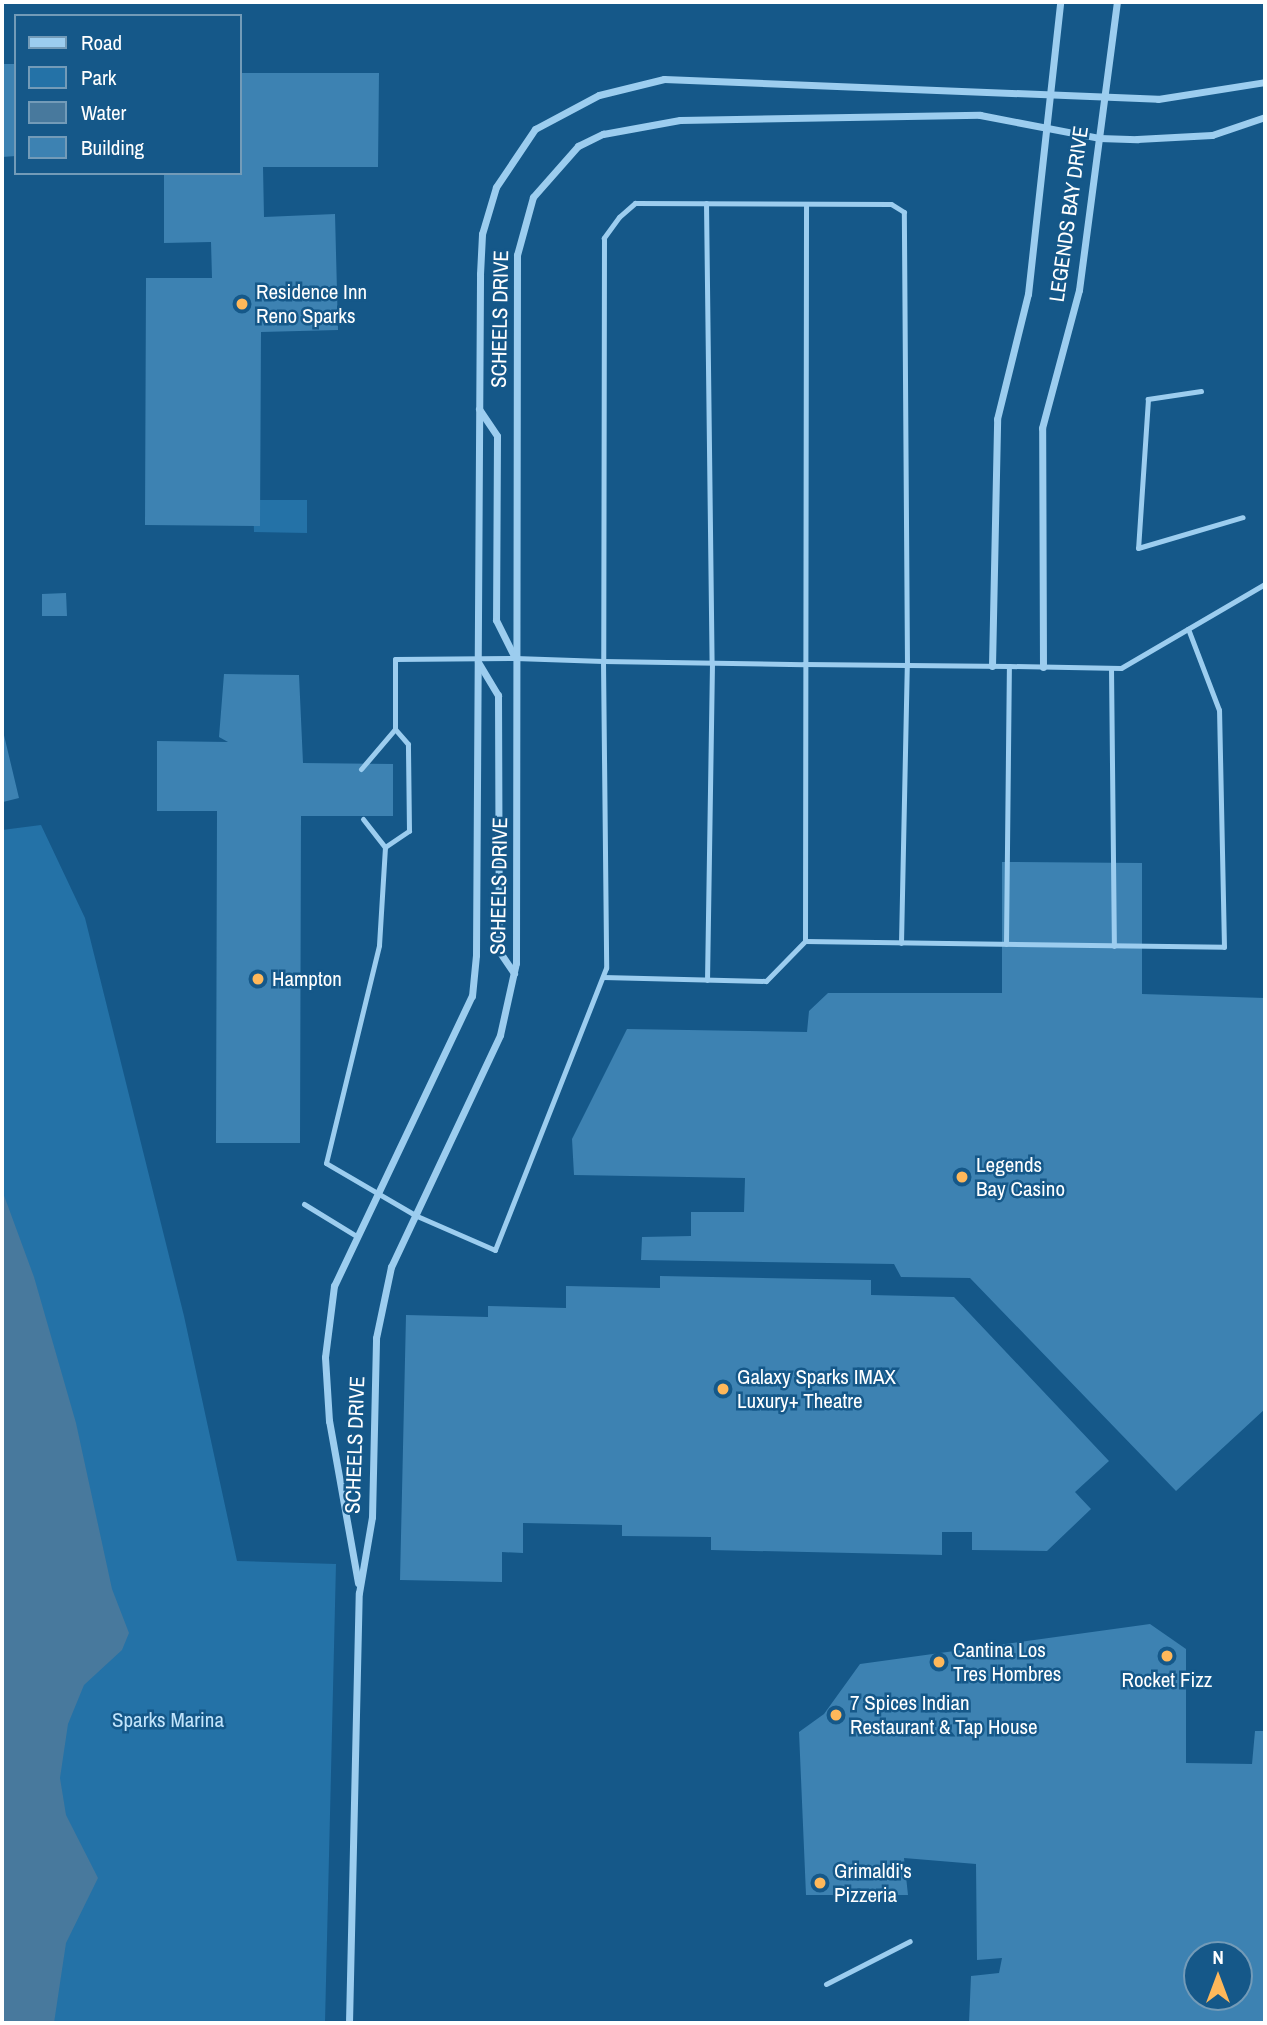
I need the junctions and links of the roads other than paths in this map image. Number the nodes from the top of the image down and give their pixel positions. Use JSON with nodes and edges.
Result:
{"nodes":[{"id":1,"x":1060,"y":2,"type":"edge"},
{"id":2,"x":1116,"y":2,"type":"edge"},
{"id":3,"x":1265,"y":82,"type":"edge"},
{"id":4,"x":1046,"y":93,"type":"junction"},
{"id":5,"x":1104,"y":96,"type":"junction"},
{"id":6,"x":1265,"y":117,"type":"edge"},
{"id":7,"x":1042,"y":127,"type":"junction"},
{"id":8,"x":1099,"y":138,"type":"junction"},
{"id":9,"x":706,"y":203,"type":"junction"},
{"id":10,"x":806,"y":204,"type":"junction"},
{"id":11,"x":1201,"y":391,"type":"dead end"},
{"id":12,"x":478,"y":408,"type":"junction"},
{"id":13,"x":1243,"y":517,"type":"dead end"},
{"id":14,"x":1265,"y":584,"type":"edge"},
{"id":15,"x":1188,"y":629,"type":"junction"},
{"id":16,"x":515,"y":658,"type":"junction"},
{"id":17,"x":476,"y":659,"type":"junction"},
{"id":18,"x":603,"y":661,"type":"junction"},
{"id":19,"x":712,"y":663,"type":"junction"},
{"id":20,"x":804,"y":664,"type":"junction"},
{"id":21,"x":907,"y":665,"type":"junction"},
{"id":22,"x":992,"y":666,"type":"junction"},
{"id":23,"x":1009,"y":666,"type":"junction"},
{"id":24,"x":1043,"y":667,"type":"junction"},
{"id":25,"x":1111,"y":668,"type":"junction"},
{"id":26,"x":395,"y":729,"type":"junction"},
{"id":27,"x":361,"y":769,"type":"dead end"},
{"id":28,"x":363,"y":819,"type":"dead end"},
{"id":29,"x":385,"y":847,"type":"junction"},
{"id":30,"x":805,"y":941,"type":"junction"},
{"id":31,"x":901,"y":943,"type":"junction"},
{"id":32,"x":1006,"y":944,"type":"junction"},
{"id":33,"x":1114,"y":946,"type":"junction"},
{"id":34,"x":514,"y":973,"type":"junction"},
{"id":35,"x":603,"y":977,"type":"junction"},
{"id":36,"x":707,"y":980,"type":"junction"},
{"id":37,"x":380,"y":1194,"type":"junction"},
{"id":38,"x":304,"y":1204,"type":"dead end"},
{"id":39,"x":415,"y":1215,"type":"junction"},
{"id":40,"x":358,"y":1237,"type":"junction"},
{"id":41,"x":359,"y":1593,"type":"junction"},
{"id":42,"x":910,"y":1941,"type":"dead end"},
{"id":43,"x":826,"y":1984,"type":"dead end"},
{"id":44,"x":349,"y":2023,"type":"edge"}],
"edges":[{"from":1,"to":4,"type":"street","name":"LEGENDS BAY DRIVE"},
{"from":2,"to":5,"type":"street","name":"LEGENDS BAY DRIVE"},
{"from":3,"to":5,"type":"street"},
{"from":4,"to":5,"type":"street"},
{"from":4,"to":7,"type":"street","name":"LEGENDS BAY DRIVE"},
{"from":4,"to":12,"type":"street"},
{"from":5,"to":8,"type":"street","name":"LEGENDS BAY DRIVE"},
{"from":6,"to":8,"type":"street","name":"SCHEELS DRIVE"},
{"from":7,"to":8,"type":"street","name":"SCHEELS DRIVE"},
{"from":7,"to":16,"type":"street","name":"SCHEELS DRIVE"},
{"from":7,"to":22,"type":"street","name":"LEGENDS BAY DRIVE"},
{"from":8,"to":24,"type":"street","name":"LEGENDS BAY DRIVE"},
{"from":9,"to":10,"type":"lane"},
{"from":9,"to":18,"type":"lane"},
{"from":9,"to":19,"type":"lane"},
{"from":10,"to":20,"type":"lane"},
{"from":10,"to":21,"type":"lane"},
{"from":11,"to":13,"type":"lane"},
{"from":12,"to":16,"type":"street"},
{"from":12,"to":17,"type":"street"},
{"from":14,"to":15,"type":"lane"},
{"from":15,"to":25,"type":"lane"},
{"from":15,"to":33,"type":"lane"},
{"from":16,"to":17,"type":"lane"},
{"from":16,"to":18,"type":"lane"},
{"from":16,"to":34,"type":"street","name":"SCHEELS DRIVE"},
{"from":17,"to":26,"type":"lane"},
{"from":17,"to":34,"type":"street"},
{"from":17,"to":37,"type":"street"},
{"from":18,"to":19,"type":"lane"},
{"from":18,"to":35,"type":"lane"},
{"from":19,"to":20,"type":"lane"},
{"from":19,"to":36,"type":"lane"},
{"from":20,"to":21,"type":"lane"},
{"from":20,"to":30,"type":"lane"},
{"from":21,"to":22,"type":"lane"},
{"from":21,"to":31,"type":"lane"},
{"from":22,"to":23,"type":"lane"},
{"from":23,"to":24,"type":"lane"},
{"from":23,"to":32,"type":"lane"},
{"from":24,"to":25,"type":"lane"},
{"from":25,"to":33,"type":"lane"},
{"from":26,"to":27,"type":"lane"},
{"from":26,"to":29,"type":"lane"},
{"from":28,"to":29,"type":"lane"},
{"from":29,"to":37,"type":"lane"},
{"from":30,"to":31,"type":"lane"},
{"from":30,"to":36,"type":"lane"},
{"from":31,"to":32,"type":"lane"},
{"from":32,"to":33,"type":"lane"},
{"from":34,"to":39,"type":"street","name":"SCHEELS DRIVE"},
{"from":35,"to":36,"type":"lane"},
{"from":35,"to":39,"type":"lane"},
{"from":37,"to":39,"type":"lane"},
{"from":37,"to":40,"type":"street"},
{"from":38,"to":40,"type":"lane"},
{"from":39,"to":41,"type":"street","name":"SCHEELS DRIVE"},
{"from":40,"to":41,"type":"street"},
{"from":41,"to":44,"type":"street","name":"SCHEELS DRIVE"},
{"from":42,"to":43,"type":"lane"}]}
